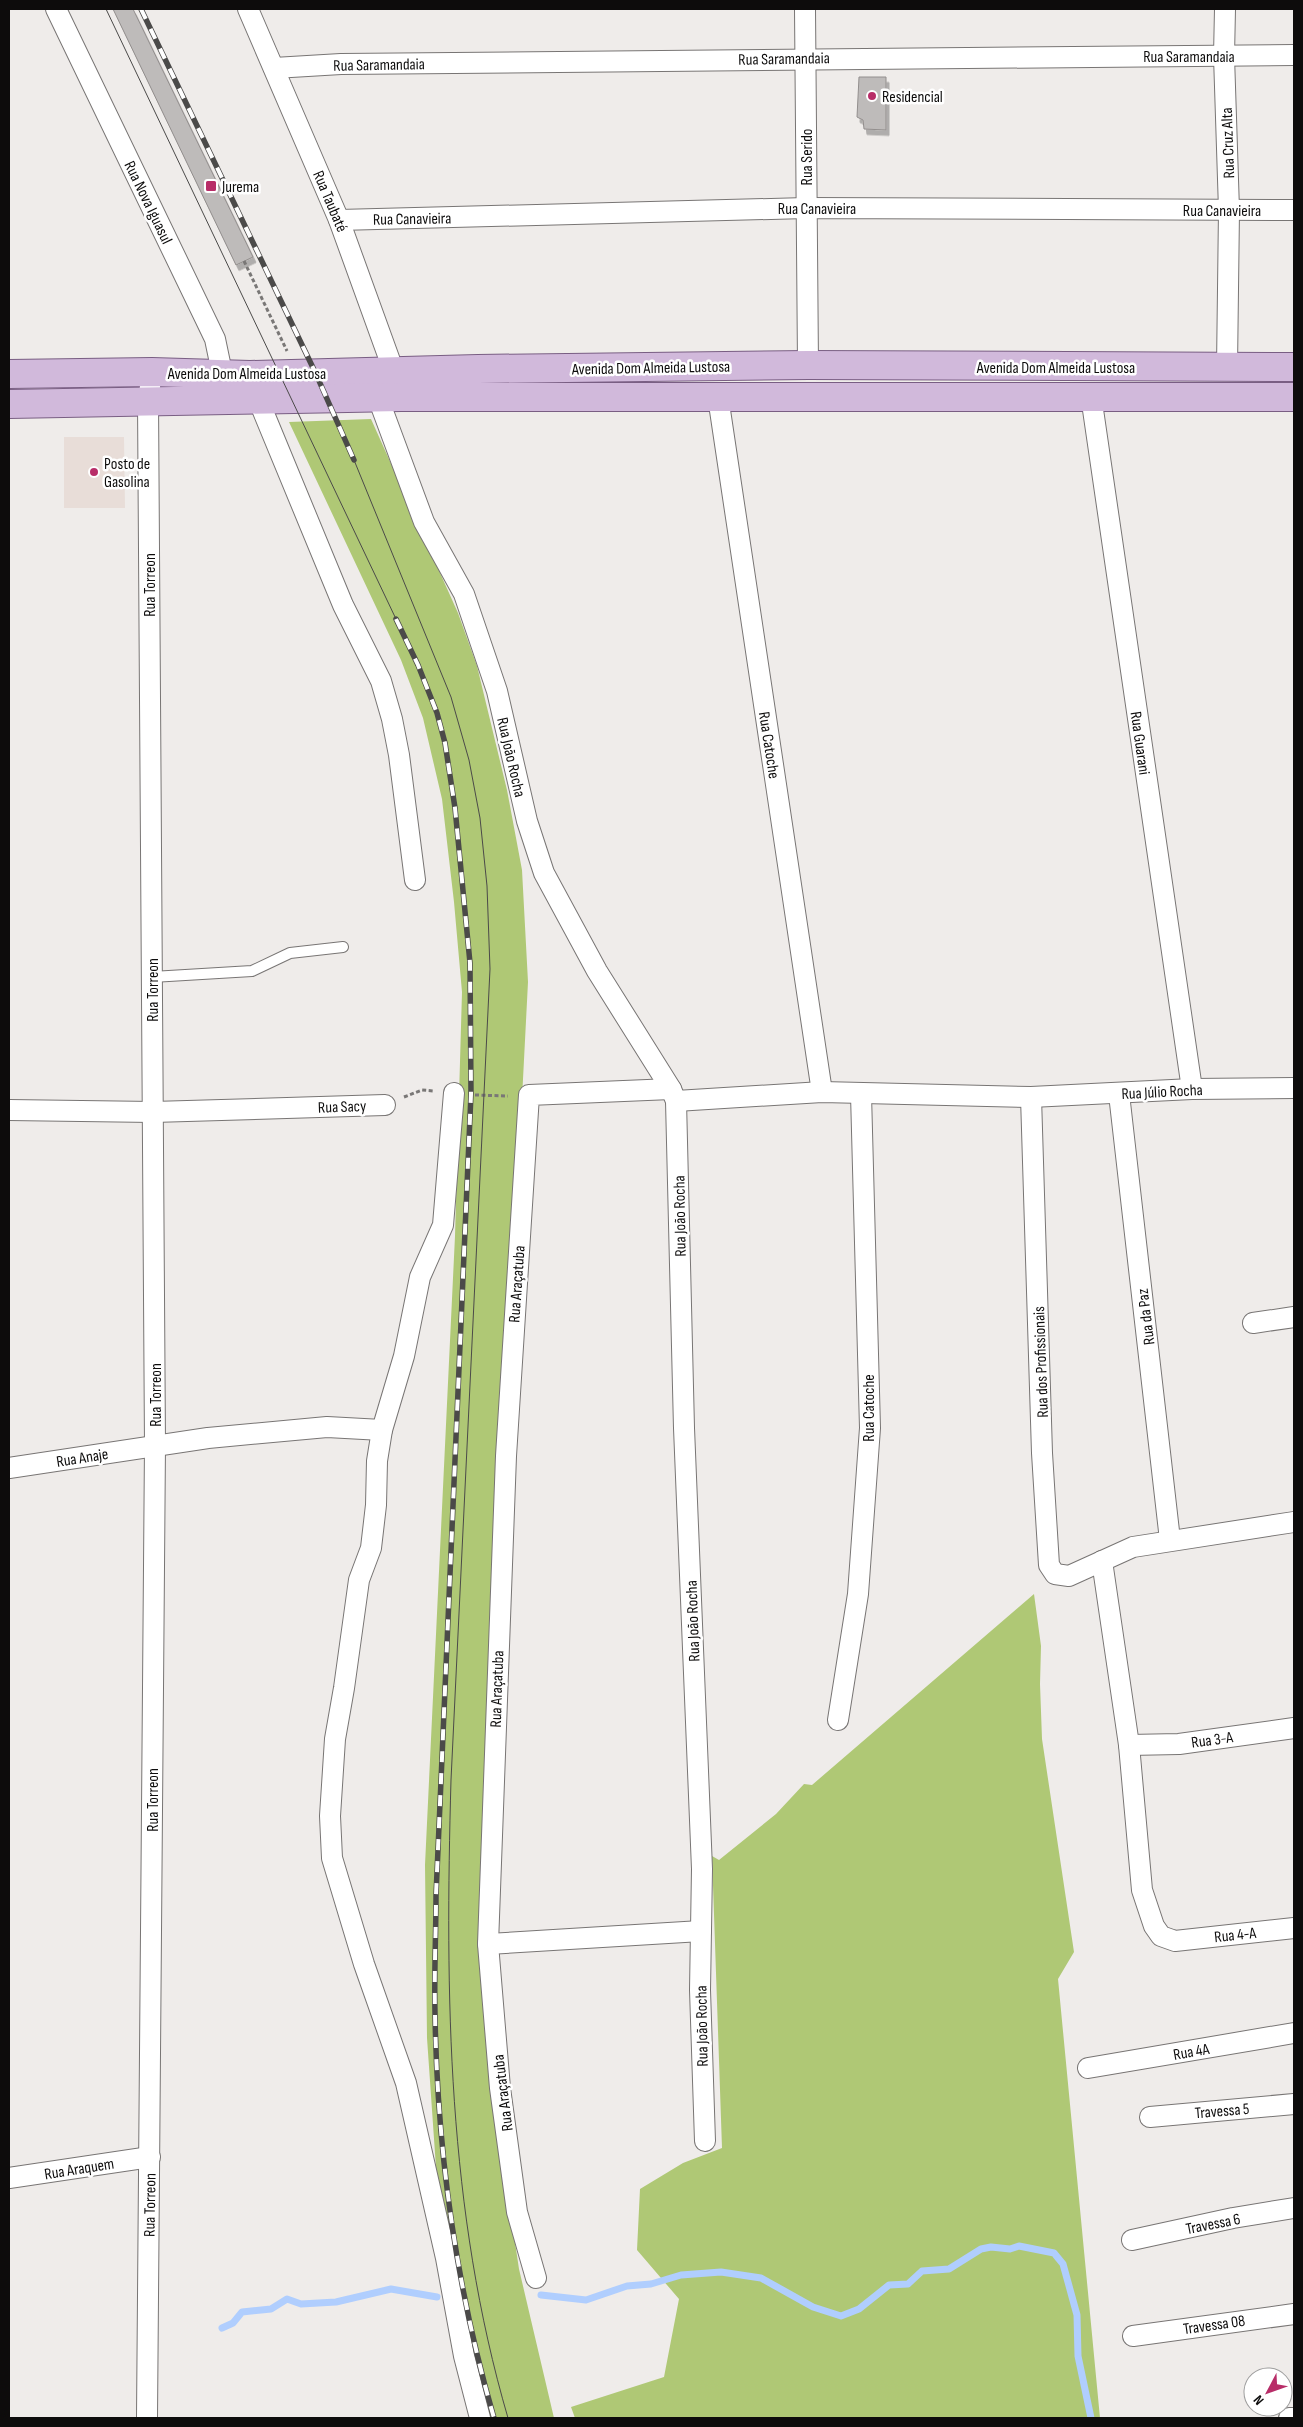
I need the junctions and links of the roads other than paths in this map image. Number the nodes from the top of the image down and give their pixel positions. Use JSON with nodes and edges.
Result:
{"nodes":[{"id":1,"x":56,"y":9,"type":"edge"},
{"id":2,"x":248,"y":9,"type":"edge"},
{"id":3,"x":805,"y":9,"type":"edge"},
{"id":4,"x":1225,"y":9,"type":"edge"},
{"id":5,"x":1294,"y":55,"type":"edge"},
{"id":6,"x":1224,"y":56,"type":"junction"},
{"id":7,"x":806,"y":58,"type":"junction"},
{"id":8,"x":274,"y":68,"type":"junction"},
{"id":9,"x":806,"y":208,"type":"junction"},
{"id":10,"x":1229,"y":210,"type":"junction"},
{"id":11,"x":1294,"y":210,"type":"edge"},
{"id":12,"x":339,"y":220,"type":"junction"},
{"id":13,"x":808,"y":366,"type":"junction"},
{"id":14,"x":1294,"y":367,"type":"edge"},
{"id":15,"x":1228,"y":368,"type":"junction"},
{"id":16,"x":152,"y":372,"type":"junction"},
{"id":17,"x":9,"y":374,"type":"edge"},
{"id":18,"x":223,"y":374,"type":"junction"},
{"id":19,"x":253,"y":387,"type":"junction"},
{"id":20,"x":392,"y":389,"type":"junction"},
{"id":21,"x":1091,"y":396,"type":"junction"},
{"id":22,"x":718,"y":397,"type":"junction"},
{"id":23,"x":1294,"y":397,"type":"edge"},
{"id":24,"x":227,"y":400,"type":"junction"},
{"id":25,"x":148,"y":401,"type":"junction"},
{"id":26,"x":9,"y":404,"type":"edge"},
{"id":27,"x":415,"y":880,"type":"dead end"},
{"id":28,"x":343,"y":947,"type":"dead end"},
{"id":29,"x":152,"y":977,"type":"junction"},
{"id":30,"x":1294,"y":1088,"type":"edge"},
{"id":31,"x":1192,"y":1089,"type":"junction"},
{"id":32,"x":822,"y":1092,"type":"junction"},
{"id":33,"x":454,"y":1093,"type":"road end"},
{"id":34,"x":861,"y":1094,"type":"junction"},
{"id":35,"x":1119,"y":1094,"type":"junction"},
{"id":36,"x":674,"y":1095,"type":"junction"},
{"id":37,"x":1031,"y":1097,"type":"junction"},
{"id":38,"x":385,"y":1105,"type":"road end"},
{"id":39,"x":9,"y":1110,"type":"edge"},
{"id":40,"x":153,"y":1112,"type":"junction"},
{"id":41,"x":1294,"y":1317,"type":"edge"},
{"id":42,"x":1253,"y":1323,"type":"dead end"},
{"id":43,"x":382,"y":1430,"type":"junction"},
{"id":44,"x":155,"y":1445,"type":"junction"},
{"id":45,"x":9,"y":1468,"type":"edge"},
{"id":46,"x":1294,"y":1522,"type":"edge"},
{"id":47,"x":1170,"y":1540,"type":"junction"},
{"id":48,"x":1102,"y":1561,"type":"junction"},
{"id":49,"x":838,"y":1720,"type":"dead end"},
{"id":50,"x":1294,"y":1728,"type":"edge"},
{"id":51,"x":1129,"y":1745,"type":"junction"},
{"id":52,"x":1294,"y":1928,"type":"edge"},
{"id":53,"x":701,"y":1932,"type":"junction"},
{"id":54,"x":488,"y":1944,"type":"junction"},
{"id":55,"x":1294,"y":2033,"type":"edge"},
{"id":56,"x":1088,"y":2068,"type":"dead end"},
{"id":57,"x":1294,"y":2104,"type":"edge"},
{"id":58,"x":1150,"y":2117,"type":"dead end"},
{"id":59,"x":705,"y":2141,"type":"dead end"},
{"id":60,"x":150,"y":2157,"type":"junction"},
{"id":61,"x":9,"y":2178,"type":"edge"},
{"id":62,"x":1294,"y":2208,"type":"edge"},
{"id":63,"x":1132,"y":2240,"type":"dead end"},
{"id":64,"x":536,"y":2278,"type":"dead end"},
{"id":65,"x":1294,"y":2314,"type":"edge"},
{"id":66,"x":1133,"y":2336,"type":"dead end"},
{"id":67,"x":147,"y":2418,"type":"edge"},
{"id":68,"x":480,"y":2418,"type":"edge"},
{"id":69,"x":1289,"y":2418,"type":"edge"},
{"id":70,"x":1294,"y":2418,"type":"edge"}],
"edges":[{"from":1,"to":18,"type":"street","name":"Rua Nova Iguasul"},
{"from":2,"to":8,"type":"street","name":"Rua Taubaté"},
{"from":3,"to":7,"type":"street","name":"Rua Serido"},
{"from":4,"to":6,"type":"street","name":"Rua Cruz Alta"},
{"from":5,"to":6,"type":"street","name":"Rua Saramandaia"},
{"from":6,"to":7,"type":"street","name":"Rua Saramandaia"},
{"from":6,"to":10,"type":"street","name":"Rua Cruz Alta"},
{"from":7,"to":8,"type":"street","name":"Rua Saramandaia"},
{"from":7,"to":9,"type":"street","name":"Rua Serido"},
{"from":8,"to":12,"type":"street","name":"Rua Taubaté"},
{"from":9,"to":10,"type":"street","name":"Rua Canavieira"},
{"from":9,"to":12,"type":"street","name":"Rua Canavieira"},
{"from":9,"to":13,"type":"street","name":"Rua Serido"},
{"from":10,"to":11,"type":"street","name":"Rua Canavieira"},
{"from":10,"to":15,"type":"street","name":"Rua Cruz Alta"},
{"from":12,"to":20,"type":"street","name":"Rua Taubaté"},
{"from":13,"to":15,"type":"main road","name":"Avenida Dom Almeida Lustosa"},
{"from":13,"to":20,"type":"main road","name":"Avenida Dom Almeida Lustosa"},
{"from":14,"to":15,"type":"main road","name":"Avenida Dom Almeida Lustosa"},
{"from":16,"to":17,"type":"main road","name":"Avenida Dom Almeida Lustosa"},
{"from":16,"to":18,"type":"main road","name":"Avenida Dom Almeida Lustosa"},
{"from":16,"to":25,"type":"street","name":"Rua Torreon"},
{"from":18,"to":19,"type":"main road","name":"Avenida Dom Almeida Lustosa"},
{"from":18,"to":24,"type":"street","name":"Rua Nova Iguasul"},
{"from":19,"to":20,"type":"main road","name":"Avenida Dom Almeida Lustosa"},
{"from":19,"to":24,"type":"main road","name":"Avenida Dom Almeida Lustosa"},
{"from":19,"to":27,"type":"street"},
{"from":20,"to":22,"type":"main road","name":"Avenida Dom Almeida Lustosa"},
{"from":20,"to":36,"type":"street","name":"Rua João Rocha"},
{"from":21,"to":22,"type":"main road","name":"Avenida Dom Almeida Lustosa"},
{"from":21,"to":23,"type":"main road","name":"Avenida Dom Almeida Lustosa"},
{"from":21,"to":31,"type":"street","name":"Rua Guarani"},
{"from":22,"to":32,"type":"street","name":"Rua Catoche"},
{"from":24,"to":25,"type":"main road","name":"Avenida Dom Almeida Lustosa"},
{"from":25,"to":26,"type":"main road","name":"Avenida Dom Almeida Lustosa"},
{"from":25,"to":29,"type":"street","name":"Rua Torreon"},
{"from":28,"to":29,"type":"lane"},
{"from":29,"to":40,"type":"street","name":"Rua Torreon"},
{"from":30,"to":31,"type":"street","name":"Rua Júlio Rocha"},
{"from":31,"to":35,"type":"street","name":"Rua Júlio Rocha"},
{"from":32,"to":34,"type":"street"},
{"from":32,"to":36,"type":"street"},
{"from":33,"to":43,"type":"street"},
{"from":34,"to":37,"type":"street"},
{"from":34,"to":49,"type":"street","name":"Rua Catoche"},
{"from":35,"to":37,"type":"street","name":"Rua Júlio Rocha"},
{"from":35,"to":47,"type":"street","name":"Rua da Paz"},
{"from":36,"to":53,"type":"street","name":"Rua João Rocha"},
{"from":36,"to":54,"type":"street","name":"Rua Araçatuba"},
{"from":37,"to":48,"type":"street","name":"Rua dos Profissionais"},
{"from":38,"to":40,"type":"street","name":"Rua Sacy"},
{"from":39,"to":40,"type":"street","name":"Rua Sacy"},
{"from":40,"to":44,"type":"street","name":"Rua Torreon"},
{"from":41,"to":42,"type":"street"},
{"from":43,"to":44,"type":"street","name":"Rua Anaje"},
{"from":43,"to":68,"type":"street"},
{"from":44,"to":45,"type":"street","name":"Rua Anaje"},
{"from":44,"to":60,"type":"street","name":"Rua Torreon"},
{"from":46,"to":47,"type":"street","name":"Rua dos Profissionais"},
{"from":47,"to":48,"type":"street","name":"Rua dos Profissionais"},
{"from":48,"to":51,"type":"street"},
{"from":50,"to":51,"type":"street","name":"Rua 3-A"},
{"from":51,"to":52,"type":"street","name":"Rua 4-A"},
{"from":53,"to":54,"type":"street"},
{"from":53,"to":59,"type":"street","name":"Rua João Rocha"},
{"from":54,"to":64,"type":"street","name":"Rua Araçatuba"},
{"from":55,"to":56,"type":"street","name":"Rua 4A"},
{"from":57,"to":58,"type":"street","name":"Travessa 5"},
{"from":60,"to":61,"type":"street","name":"Rua Araquem"},
{"from":60,"to":67,"type":"street","name":"Rua Torreon"},
{"from":62,"to":63,"type":"street","name":"Travessa 6"},
{"from":65,"to":66,"type":"street","name":"Travessa 08"},
{"from":69,"to":70,"type":"street"}]}
